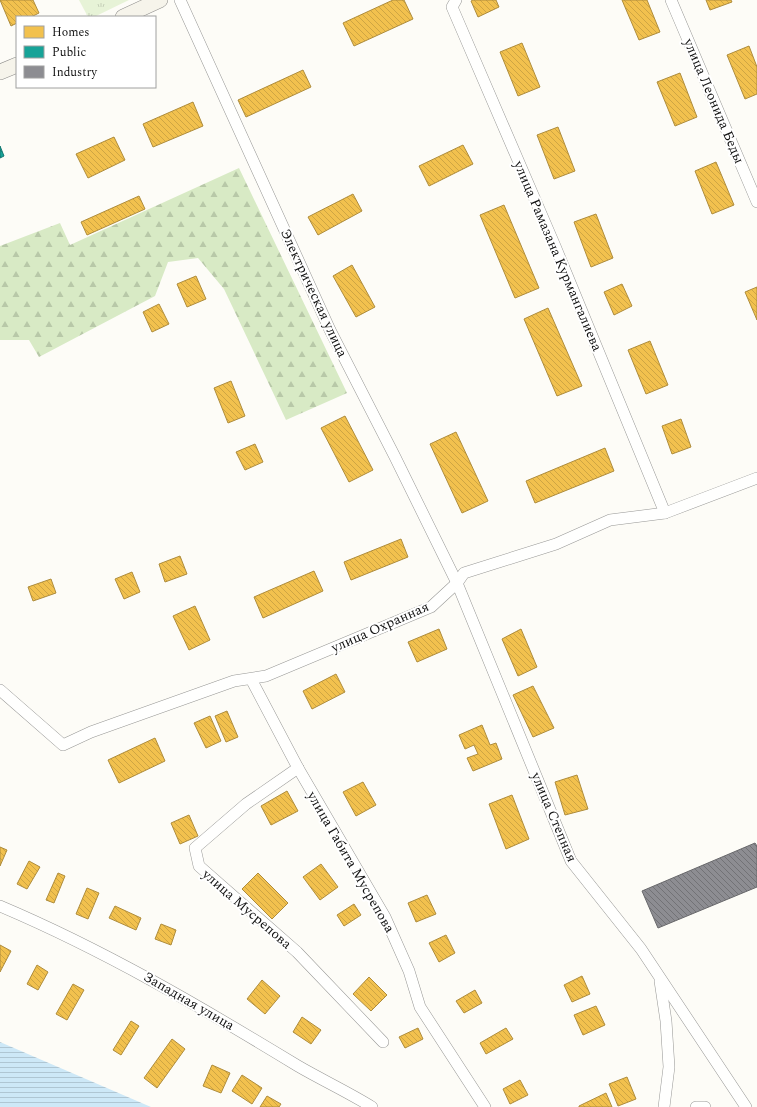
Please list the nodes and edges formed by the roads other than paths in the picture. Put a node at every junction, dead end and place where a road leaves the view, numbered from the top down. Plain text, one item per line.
1 (160, 0) edge
2 (180, 0) edge
3 (456, 0) edge
4 (671, 0) edge
5 (125, 16) edge
6 (16, 65) edge
7 (0, 72) edge
8 (757, 202) edge
9 (757, 478) edge
10 (665, 513) junction
11 (456, 583) junction
12 (251, 679) junction
13 (0, 690) edge
14 (298, 768) junction
15 (0, 906) edge
16 (659, 976) junction
17 (383, 1042) dead end
18 (372, 1107) edge
19 (484, 1107) edge
20 (664, 1107) edge
21 (696, 1107) edge
22 (705, 1107) edge
23 (746, 1107) edge

1 - 5 street
2 - 11 street, Электрическая улица
3 - 10 street, улица Рамазана Курмангалиева
4 - 8 street, улица Леонида Беды
6 - 7 street
9 - 10 street, улица Охранная
10 - 11 street, улица Охранная
11 - 12 street, улица Охранная
11 - 16 street, улица Степная
12 - 13 street, улица Охранная
12 - 14 street, улица Габита Мусрепова
14 - 17 street, улица Мусрепова
14 - 19 street, улица Габита Мусрепова
15 - 18 street, Западная улица
16 - 20 street
16 - 23 street, улица Степная
21 - 22 street

